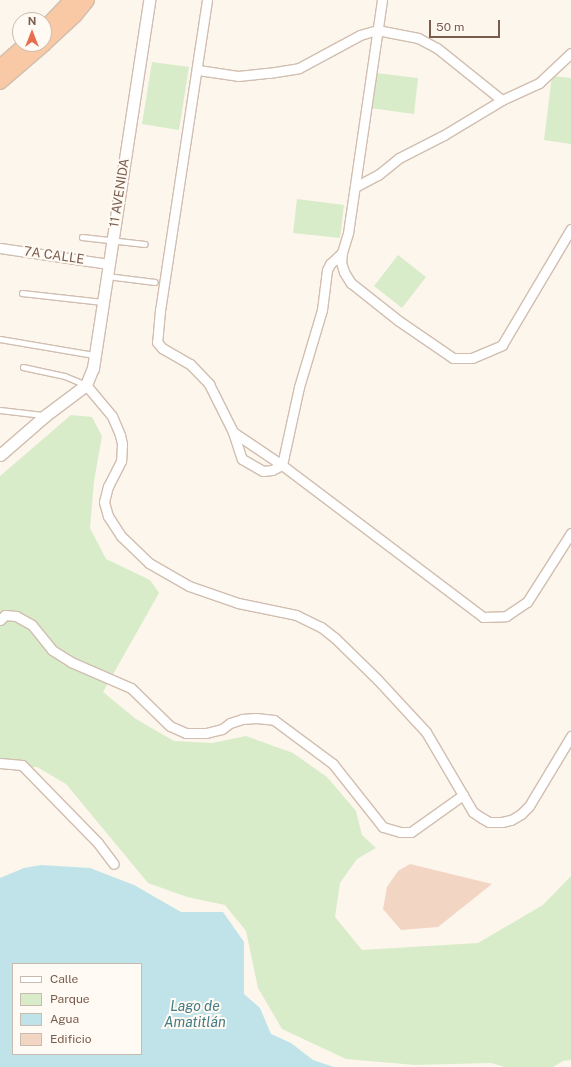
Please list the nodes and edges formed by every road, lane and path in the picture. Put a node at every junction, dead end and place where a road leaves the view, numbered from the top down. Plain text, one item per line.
1 (72, 0) edge
2 (87, 0) edge
3 (148, 0) edge
4 (207, 0) edge
5 (382, 0) edge
6 (52, 20) edge
7 (377, 30) junction
8 (52, 37) edge
9 (17, 52) edge
10 (35, 52) edge
11 (571, 53) edge
12 (0, 67) edge
13 (198, 70) junction
14 (0, 82) edge
15 (502, 100) junction
16 (355, 187) junction
17 (571, 229) edge
18 (82, 237) dead end
19 (112, 240) junction
20 (145, 244) dead end
21 (0, 248) edge
22 (342, 253) junction
23 (109, 264) junction
24 (107, 276) junction
25 (155, 282) dead end
26 (22, 292) dead end
27 (104, 302) junction
28 (0, 340) edge
29 (96, 355) junction
30 (23, 367) dead end
31 (86, 385) junction
32 (0, 410) edge
33 (46, 415) junction
34 (233, 432) junction
35 (0, 455) edge
36 (282, 465) junction
37 (571, 533) edge
38 (0, 620) edge
39 (571, 736) edge
40 (0, 763) edge
41 (464, 795) junction
42 (114, 864) dead end

1 - 6 highway
2 - 8 highway
3 - 19 street, 11 AVENIDA
4 - 13 street
5 - 7 street
7 - 13 street
7 - 15 street
7 - 16 street
9 - 12 highway
10 - 14 highway
11 - 15 street
13 - 34 street
15 - 16 street
16 - 22 street
17 - 22 street
18 - 19 lane
19 - 20 lane
19 - 23 street, 11 AVENIDA
21 - 23 street, 7A CALLE
22 - 36 street
23 - 24 street, 11 AVENIDA
24 - 25 lane
24 - 27 street, 11 AVENIDA
26 - 27 lane
27 - 29 street, 11 AVENIDA
28 - 29 lane
29 - 31 street, 11 AVENIDA
30 - 31 lane
31 - 33 street
31 - 41 street
32 - 33 lane
33 - 35 street
34 - 36 street
34 - 36 street
36 - 37 street
38 - 41 street
39 - 41 street
40 - 42 street

